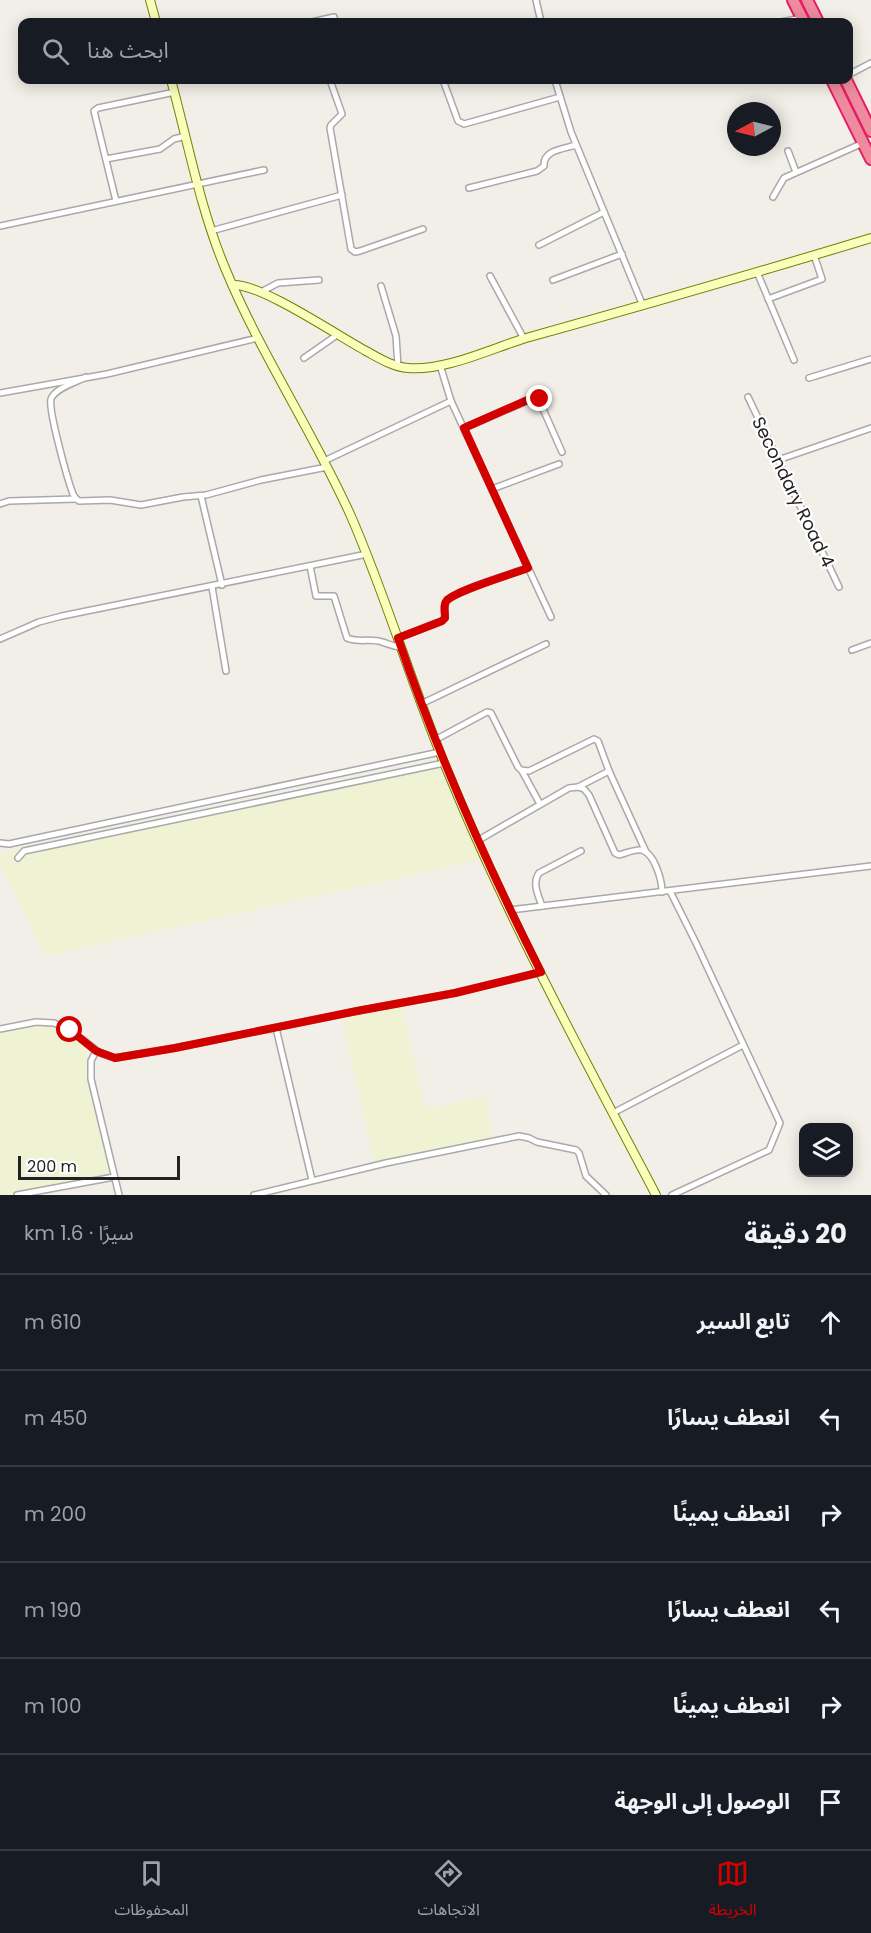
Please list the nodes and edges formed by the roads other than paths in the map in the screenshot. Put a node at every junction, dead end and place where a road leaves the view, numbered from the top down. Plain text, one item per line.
1 (150, 0) edge
2 (536, 0) edge
3 (793, 0) edge
4 (807, 0) edge
5 (334, 16) dead end
6 (155, 18) edge
7 (327, 18) edge
8 (540, 18) edge
9 (802, 18) edge
10 (816, 18) edge
11 (871, 63) edge
12 (853, 73) edge
13 (172, 84) edge
14 (333, 84) edge
15 (444, 84) edge
16 (556, 84) edge
17 (834, 84) edge
18 (848, 84) edge
19 (175, 92) junction
20 (560, 97) junction
21 (868, 118) edge
22 (871, 131) edge
23 (186, 136) junction
24 (863, 143) junction
25 (576, 145) junction
26 (788, 151) dead end
27 (106, 159) junction
28 (871, 159) edge
29 (264, 170) dead end
30 (796, 172) junction
31 (199, 184) junction
32 (470, 188) dead end
33 (342, 195) junction
34 (773, 198) dead end
35 (117, 201) junction
36 (604, 212) junction
37 (0, 226) edge
38 (423, 230) dead end
39 (212, 231) junction
40 (871, 238) edge
41 (539, 245) dead end
42 (622, 254) junction
43 (814, 255) junction
44 (757, 272) junction
45 (490, 276) dead end
46 (319, 280) dead end
47 (553, 280) dead end
48 (233, 285) junction
49 (381, 286) dead end
50 (261, 292) junction
51 (768, 299) junction
52 (643, 306) junction
53 (337, 335) junction
54 (258, 338) junction
55 (524, 339) junction
56 (304, 358) dead end
57 (871, 359) edge
58 (794, 360) dead end
59 (440, 365) junction
60 (398, 367) junction
61 (86, 377) junction
62 (809, 378) dead end
63 (0, 393) edge
64 (748, 397) dead end
65 (451, 401) junction
66 (464, 428) junction
67 (871, 428) edge
68 (562, 452) dead end
69 (778, 460) junction
70 (326, 464) junction
71 (559, 464) dead end
72 (492, 489) junction
73 (201, 496) junction
74 (76, 499) junction
75 (0, 504) edge
76 (367, 554) junction
77 (310, 566) junction
78 (528, 568) junction
79 (222, 585) junction
80 (212, 587) junction
81 (839, 587) dead end
82 (552, 617) dead end
83 (398, 638) junction
84 (0, 639) edge
85 (871, 643) edge
86 (546, 644) dead end
87 (401, 647) junction
88 (852, 650) dead end
89 (226, 671) dead end
90 (421, 704) junction
91 (435, 740) junction
92 (440, 752) junction
93 (444, 763) junction
94 (521, 770) junction
95 (609, 771) junction
96 (578, 787) junction
97 (540, 804) junction
98 (477, 841) junction
99 (0, 843) edge
100 (582, 851) dead end
101 (646, 852) junction
102 (18, 858) dead end
103 (871, 866) edge
104 (670, 891) junction
105 (662, 892) junction
106 (542, 906) junction
107 (510, 910) junction
108 (541, 972) junction
109 (276, 1028) junction
110 (0, 1029) edge
111 (743, 1045) junction
112 (96, 1051) junction
113 (613, 1113) junction
114 (114, 1176) junction
115 (312, 1180) junction
116 (16, 1195) edge
117 (119, 1195) edge
118 (254, 1195) edge
119 (606, 1195) edge
120 (656, 1195) edge
121 (672, 1195) edge

1 - 6 street
2 - 8 street
3 - 9 highway
4 - 10 highway
5 - 7 street
11 - 12 street
13 - 19 street
14 - 33 street
15 - 20 street
16 - 20 street
17 - 24 highway
18 - 21 highway
19 - 23 street
19 - 27 street
20 - 25 street
21 - 22 highway
23 - 27 street
23 - 31 street
24 - 28 highway
24 - 30 street
25 - 32 street
25 - 36 street
26 - 30 street
27 - 35 street
29 - 31 street
30 - 34 street
31 - 35 street
31 - 39 street
33 - 38 street
33 - 39 street
35 - 37 street
36 - 41 street
36 - 42 street
39 - 48 street
40 - 43 street
42 - 47 street
42 - 52 street
43 - 44 street
43 - 51 street
44 - 51 street
44 - 52 street
45 - 55 street
46 - 50 street
48 - 50 street
48 - 54 street
49 - 60 street
50 - 53 street
51 - 58 street
52 - 55 street
53 - 56 street
53 - 60 street
54 - 61 street
54 - 70 street
55 - 59 street
57 - 62 street
59 - 60 street
59 - 65 street
61 - 63 street
61 - 74 street
64 - 69 street, Secondary Road 4
65 - 66 street
65 - 70 street
66 - 68 street
66 - 72 street
67 - 69 street
69 - 81 street, Secondary Road 4
70 - 73 street
70 - 76 street
71 - 72 street
72 - 78 street
73 - 74 street
73 - 79 street
74 - 75 street
76 - 77 street
76 - 83 street
77 - 79 street
77 - 87 street
78 - 82 street
78 - 83 street
79 - 80 street
80 - 84 street
80 - 89 street
83 - 87 street
85 - 88 street
86 - 90 street
87 - 90 street
90 - 91 street
91 - 92 street
91 - 94 street
92 - 93 street
92 - 99 street
93 - 98 street
93 - 102 street
94 - 95 street
94 - 97 street
95 - 96 street
95 - 101 street
96 - 97 street
96 - 101 street
97 - 98 street
98 - 107 street
100 - 106 street
101 - 105 street
103 - 104 street
104 - 105 street
104 - 111 street
105 - 106 street
106 - 107 street
107 - 108 street
108 - 109 street
108 - 113 street
109 - 112 street
109 - 115 street
110 - 112 street
111 - 113 street
111 - 121 street
112 - 114 street
113 - 120 street
114 - 116 street
114 - 117 street
115 - 118 street
115 - 119 street

